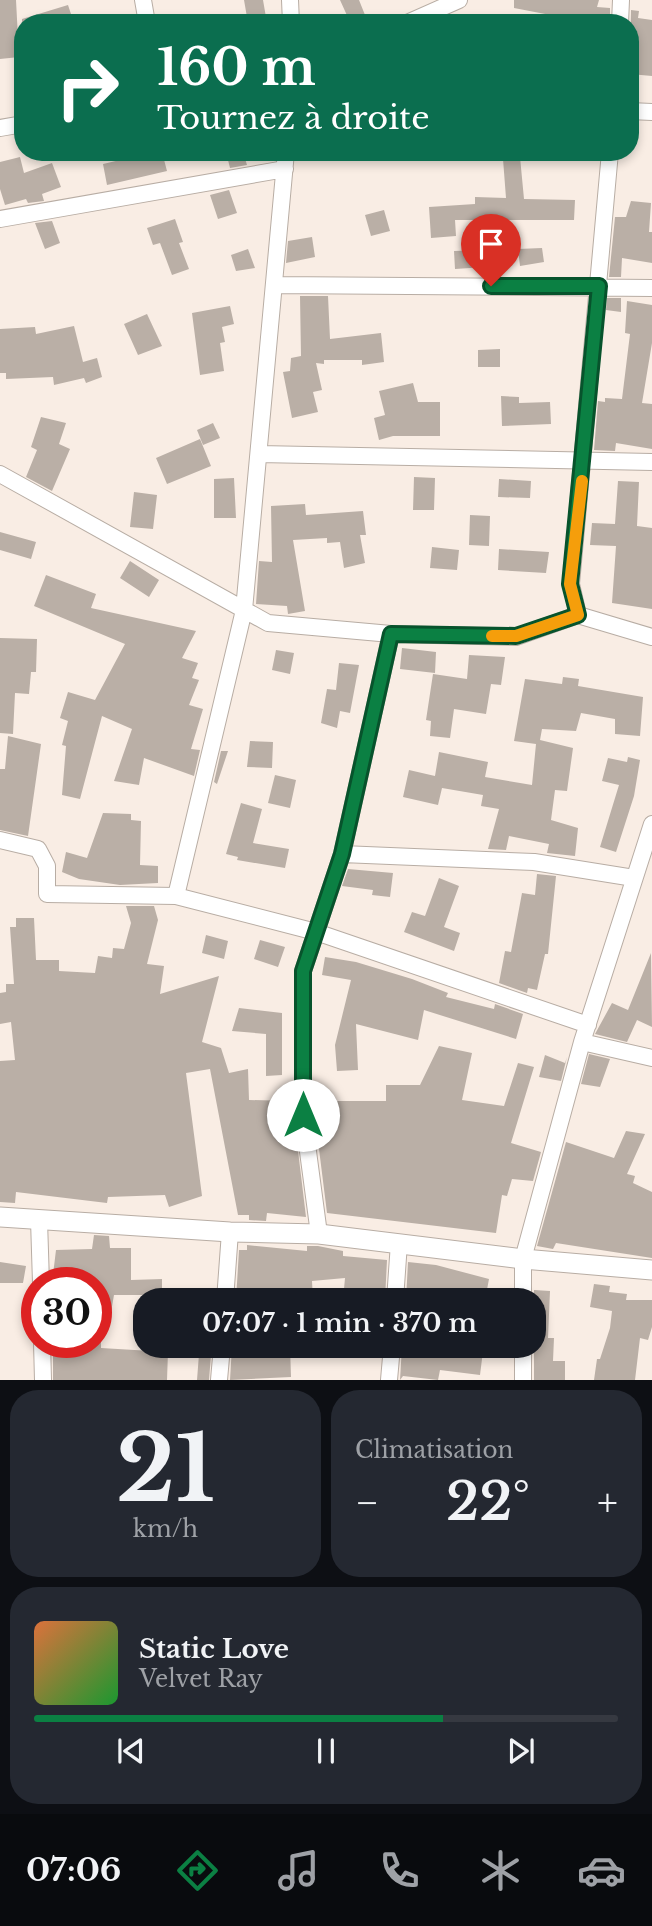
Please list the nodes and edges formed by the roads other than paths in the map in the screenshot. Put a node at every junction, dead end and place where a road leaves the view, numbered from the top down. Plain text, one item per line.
1 (459, 0) edge
2 (427, 14) edge
3 (285, 161) edge
4 (609, 161) edge
5 (285, 169) junction
6 (0, 219) edge
7 (274, 285) junction
8 (599, 286) junction
9 (652, 288) edge
10 (259, 454) junction
11 (584, 459) junction
12 (652, 462) edge
13 (0, 474) edge
14 (244, 610) junction
15 (578, 615) junction
16 (391, 634) junction
17 (652, 637) edge
18 (652, 824) edge
19 (0, 840) edge
20 (342, 854) junction
21 (634, 878) junction
22 (176, 896) junction
23 (316, 932) junction
24 (587, 1025) junction
25 (582, 1042) junction
26 (652, 1058) edge
27 (0, 1217) edge
28 (39, 1220) junction
29 (230, 1233) junction
30 (320, 1234) junction
31 (399, 1243) junction
32 (523, 1259) junction
33 (40, 1267) edge
34 (652, 1269) edge
35 (226, 1288) edge
36 (396, 1288) edge
37 (523, 1288) edge
38 (43, 1358) edge
39 (221, 1358) edge
40 (391, 1358) edge
41 (523, 1358) edge
42 (43, 1380) edge
43 (219, 1380) edge
44 (389, 1380) edge
45 (523, 1380) edge

1 - 2 street
3 - 5 street
4 - 8 street
5 - 6 street
5 - 7 street
7 - 8 street
7 - 10 street
8 - 9 street
8 - 11 street
10 - 11 street
10 - 14 street
11 - 12 street
11 - 15 street
13 - 14 street
14 - 16 street
14 - 22 street
15 - 16 street
15 - 17 street
16 - 20 street
18 - 21 street
19 - 22 street
20 - 21 street
20 - 23 street
21 - 24 street
22 - 23 street
23 - 24 street
23 - 30 street
24 - 25 street
25 - 26 street
25 - 32 street
27 - 28 street
28 - 29 street
28 - 33 street
29 - 30 street
29 - 35 street
30 - 31 street
31 - 32 street
31 - 36 street
32 - 34 street
32 - 37 street
38 - 42 street
39 - 43 street
40 - 44 street
41 - 45 street

